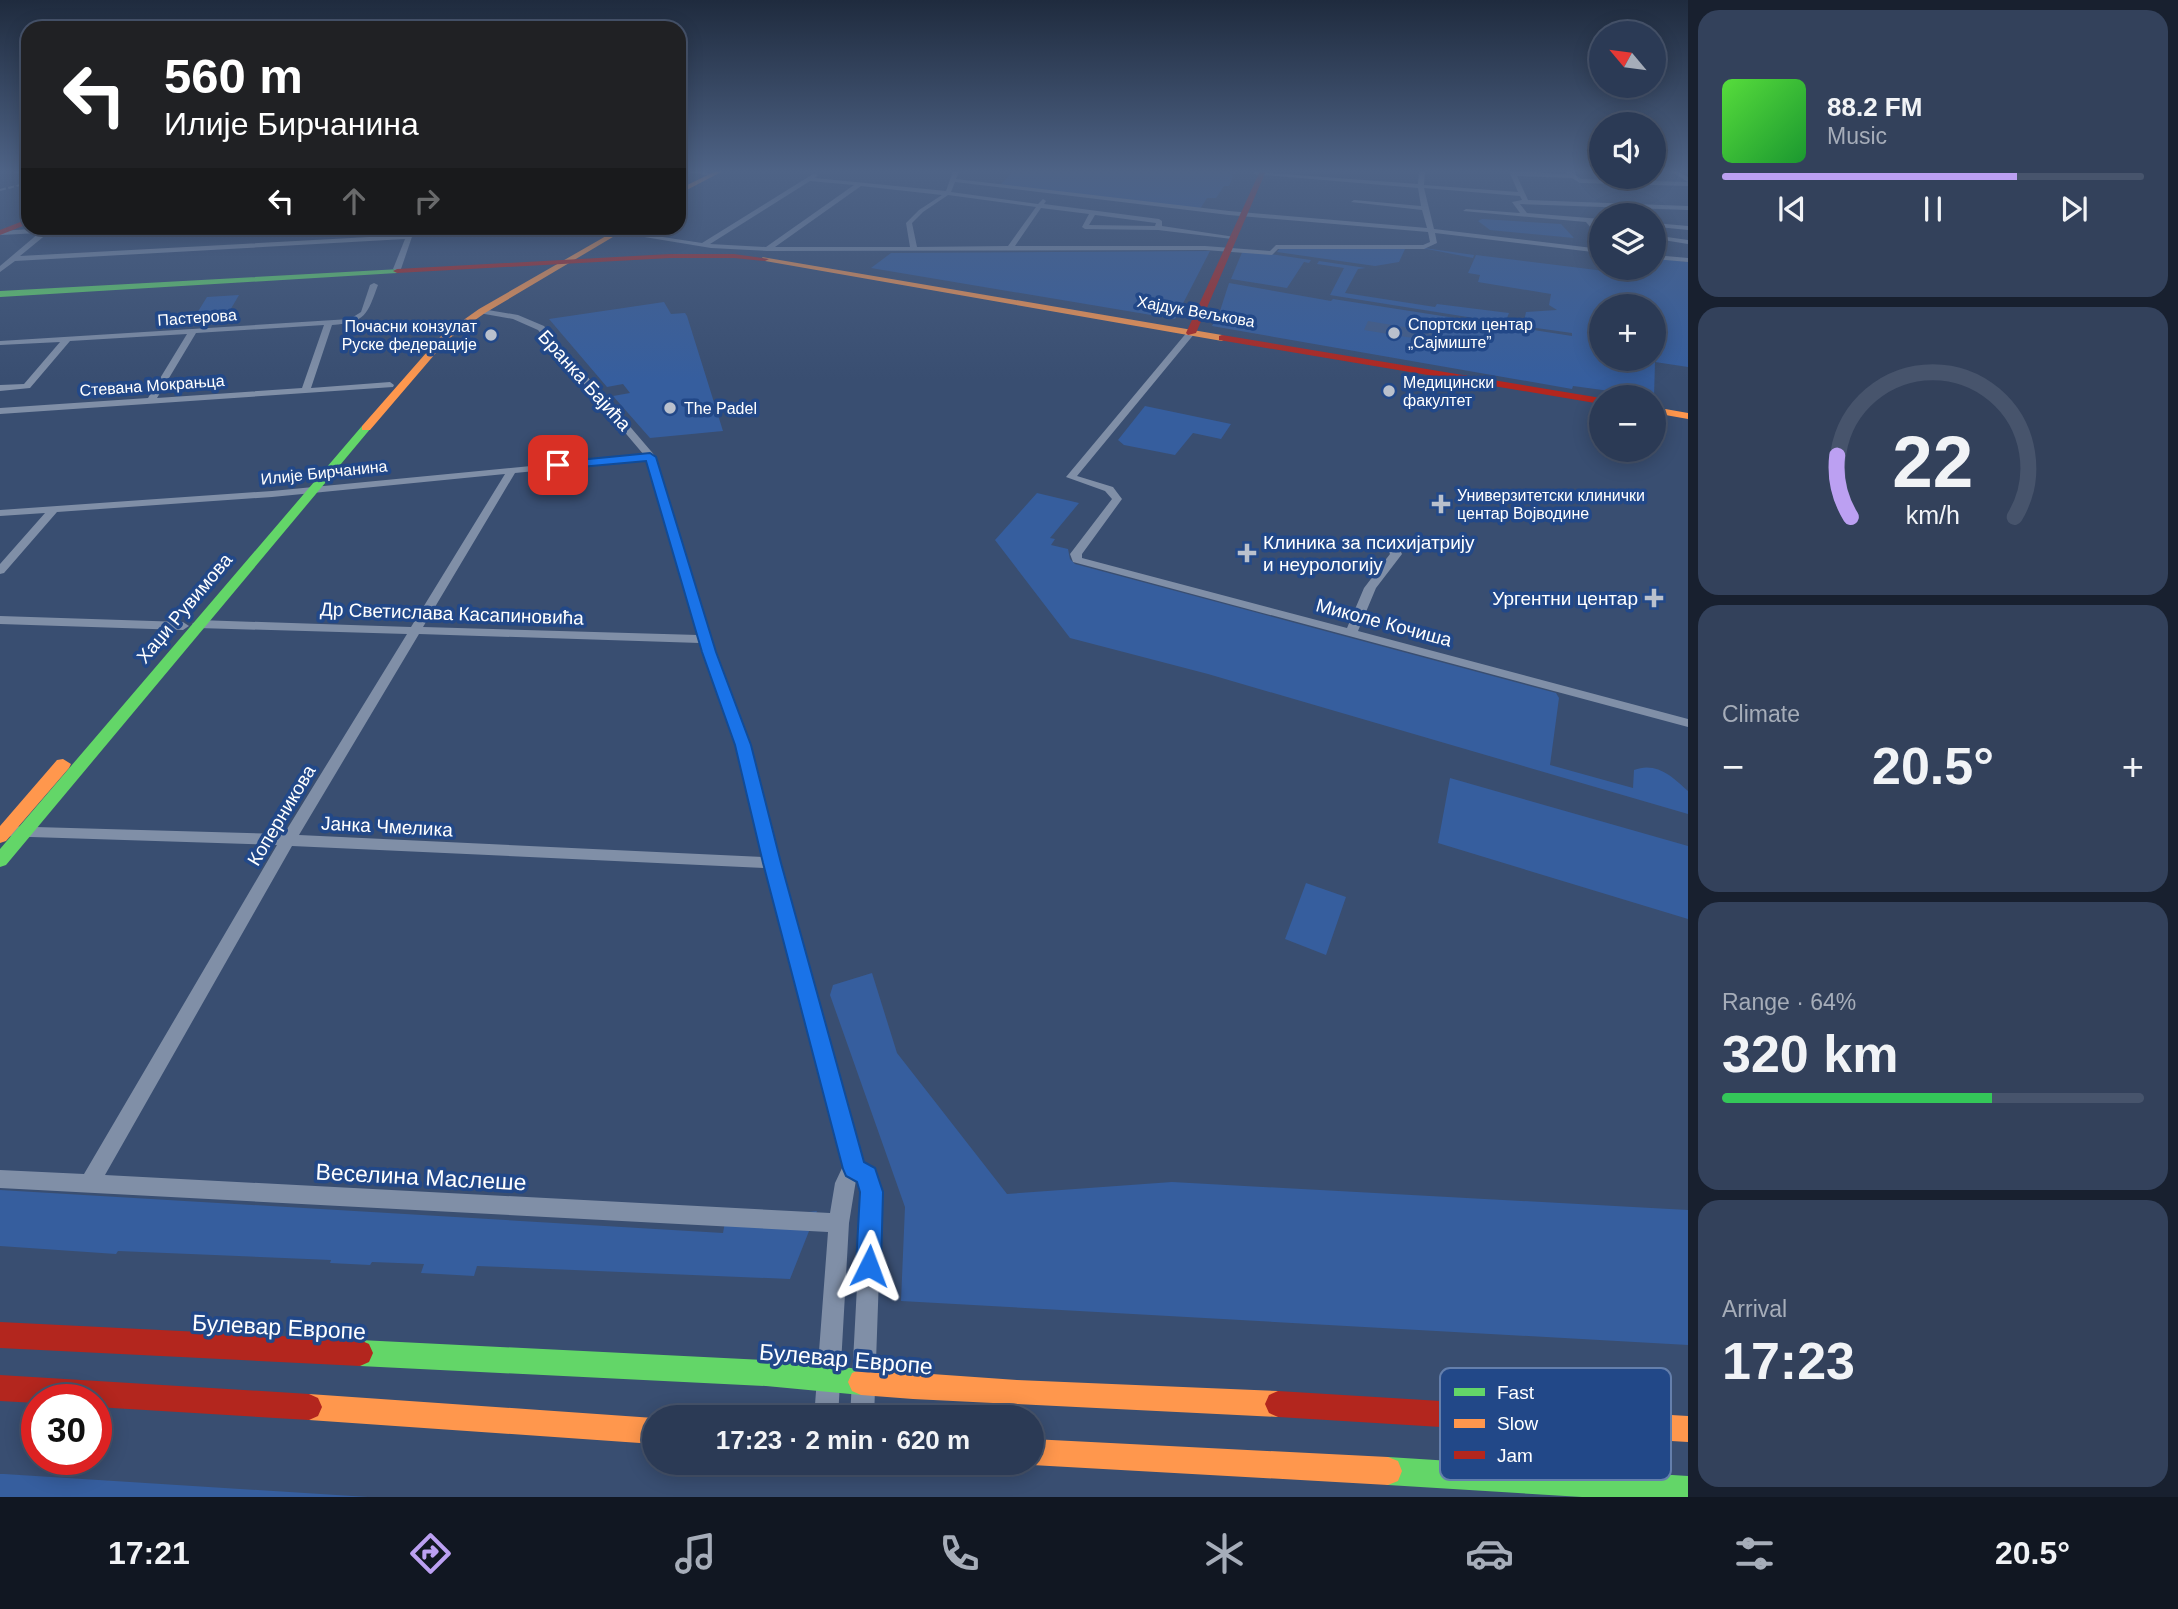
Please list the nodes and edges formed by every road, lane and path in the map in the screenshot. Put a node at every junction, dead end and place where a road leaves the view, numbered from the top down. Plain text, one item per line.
1 (34, 241) edge
2 (339, 241) edge
3 (407, 241) edge
4 (596, 241) edge
5 (600, 241) edge
6 (680, 241) edge
7 (710, 241) edge
8 (779, 241) edge
9 (912, 241) edge
10 (1015, 241) edge
11 (1091, 241) edge
12 (1230, 241) edge
13 (1255, 241) edge
14 (1434, 241) edge
15 (1515, 241) edge
16 (595, 245) junction
17 (703, 245) junction
18 (1010, 248) junction
19 (767, 249) junction
20 (914, 249) junction
21 (1589, 250) edge
22 (670, 256) junction
23 (627, 257) junction
24 (1666, 258) edge
25 (13, 259) junction
26 (1688, 260) edge
27 (560, 262) junction
28 (505, 267) junction
29 (397, 269) junction
30 (0, 270) edge
31 (524, 279) junction
32 (374, 285) dead end
33 (0, 293) edge
34 (482, 311) junction
35 (329, 323) junction
36 (1192, 330) junction
37 (193, 331) junction
38 (67, 339) junction
39 (0, 343) edge
40 (396, 384) junction
41 (0, 388) edge
42 (305, 391) junction
43 (1589, 399) edge
44 (151, 401) junction
45 (0, 411) edge
46 (1666, 412) edge
47 (1688, 416) edge
48 (650, 457) junction
49 (513, 469) junction
50 (305, 490) junction
51 (54, 509) junction
52 (0, 513) edge
53 (1391, 543) dead end
54 (1076, 554) joint
55 (0, 571) edge
56 (0, 620) edge
57 (191, 625) junction
58 (413, 631) junction
59 (1351, 634) junction
60 (705, 639) junction
61 (1688, 723) edge
62 (24, 832) junction
63 (1, 833) edge
64 (288, 840) junction
65 (0, 861) edge
66 (772, 863) junction
67 (854, 1169) junction
68 (0, 1179) edge
69 (89, 1184) junction
70 (839, 1223) junction
71 (0, 1335) edge
72 (828, 1379) junction
73 (863, 1382) junction
74 (0, 1388) edge
75 (827, 1405) edge
76 (862, 1405) edge
77 (1440, 1414) edge
78 (642, 1430) edge
79 (1044, 1452) edge
80 (1440, 1474) edge
81 (1528, 1480) edge
82 (1688, 1490) edge

1 - 25 street
2 - 25 street
3 - 29 street
4 - 27 street
5 - 16 street
6 - 17 street
7 - 17 street
8 - 19 street
9 - 20 street
10 - 18 street
11 - 18 street
12 - 36 street
13 - 14 street
15 - 21 street
16 - 23 street
16 - 27 street
17 - 19 street
18 - 20 street
19 - 20 street
22 - 23 street, Хајдук Вељкова
22 - 27 street, Хајдук Вељкова
22 - 36 street, Хајдук Вељкова
23 - 27 street, Хајдук Вељкова
24 - 26 street
25 - 30 street
27 - 28 street
27 - 29 street
27 - 31 street
27 - 34 street
28 - 31 street
28 - 33 street
29 - 33 street
31 - 40 street
32 - 35 street, Пастерова
34 - 40 street
34 - 48 street, Бранка Бајића
35 - 37 street, Пастерова
35 - 42 street
36 - 43 street, Хајдук Вељкова
36 - 54 street, Хајдук Вељкова
37 - 38 street, Пастерова
37 - 44 street
38 - 39 street, Пастерова
38 - 41 street
40 - 42 street, Стевана Мокрањца
40 - 50 street, Хаџи Рувимова
42 - 44 street, Стевана Мокрањца
44 - 45 street, Стевана Мокрањца
46 - 47 street
48 - 49 street, Илије Бирчанина
48 - 60 street, Бранка Бајића
49 - 50 street, Илије Бирчанина
49 - 58 street, Коперникова
50 - 51 street, Илије Бирчанина
50 - 57 street, Хаџи Рувимова
51 - 52 street, Илије Бирчанина
51 - 55 street
53 - 59 street
54 - 59 street, Миколе Кочиша
56 - 57 street, Др Светислава Касапиновића
57 - 58 street, Др Светислава Касапиновића
57 - 62 street, Хаџи Рувимова
57 - 63 street, Хаџи Рувимова
58 - 60 street, Др Светислава Касапиновића
58 - 64 street, Коперникова
59 - 61 street, Миколе Кочиша
60 - 66 street, Бранка Бајића
62 - 63 street, Јанка Чмелика
62 - 64 street, Јанка Чмелика
62 - 65 street, Хаџи Рувимова
64 - 66 street, Јанка Чмелика
64 - 69 street, Коперникова
66 - 67 street, Бранка Бајића
67 - 70 street
67 - 73 street, Бранка Бајића
68 - 69 street, Веселина Маслеше
69 - 70 street, Веселина Маслеше
70 - 72 street
71 - 72 street, Булевар Европе
72 - 73 street, Булевар Европе
72 - 75 street
73 - 76 street, Бранка Бајића
73 - 77 street, Булевар Европе
74 - 78 street
79 - 80 street
81 - 82 street

